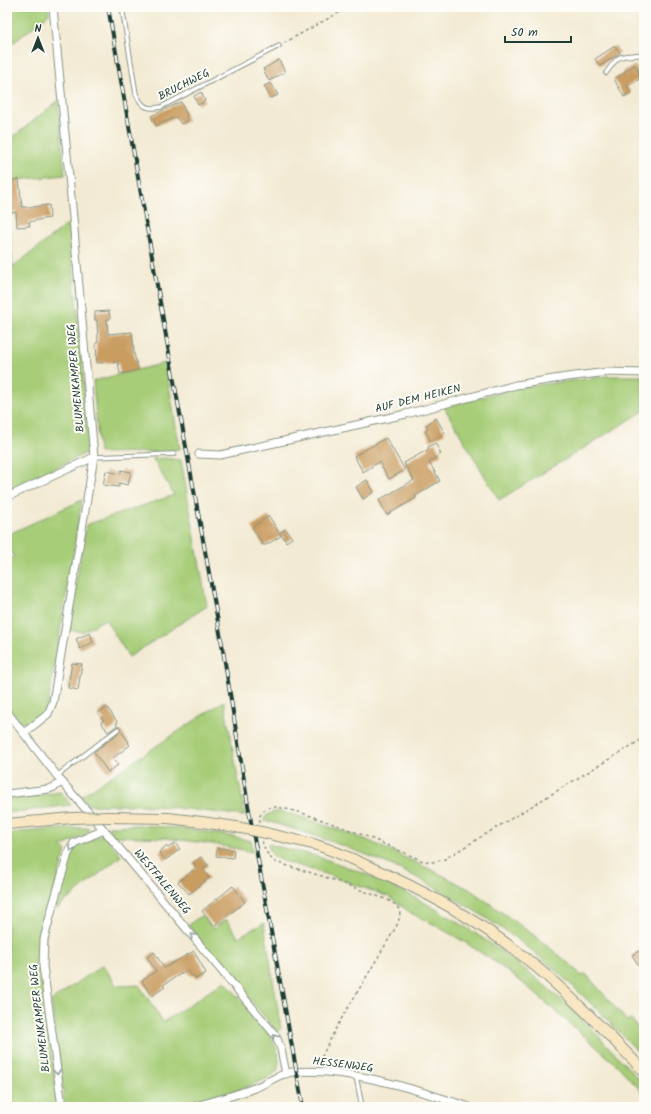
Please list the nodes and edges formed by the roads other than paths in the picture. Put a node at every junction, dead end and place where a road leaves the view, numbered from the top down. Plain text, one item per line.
1 (53, 7) edge
2 (122, 7) edge
3 (279, 46) road end
4 (644, 54) edge
5 (606, 73) dead end
6 (644, 373) edge
7 (174, 454) dead end
8 (199, 454) dead end
9 (94, 457) junction
10 (7, 497) edge
11 (7, 712) edge
12 (118, 729) dead end
13 (24, 733) junction
14 (59, 779) junction
15 (7, 794) edge
16 (7, 824) edge
17 (104, 830) junction
18 (644, 1071) edge
19 (286, 1074) junction
20 (356, 1076) junction
21 (62, 1107) edge
22 (192, 1107) edge
23 (362, 1107) edge
24 (469, 1107) edge

1 - 9 street, BLUMENKAMPER WEG
2 - 3 lane, BRUCHWEG
4 - 5 lane
6 - 8 street, AUF DEM HEIKEN
7 - 9 lane
9 - 10 street
9 - 13 street, BLUMENKAMPER WEG
11 - 13 street, WESTFALENWEG
12 - 14 lane
13 - 14 street, WESTFALENWEG
14 - 15 street
14 - 17 street, WESTFALENWEG
16 - 18 main road, bridge
19 -> 17 street, WESTFALENWEG
17 -> 21 street, BLUMENKAMPER WEG
19 - 20 street, HESSENWEG
19 - 22 street, HESSENWEG
20 - 23 lane
20 - 24 street, HESSENWEG

